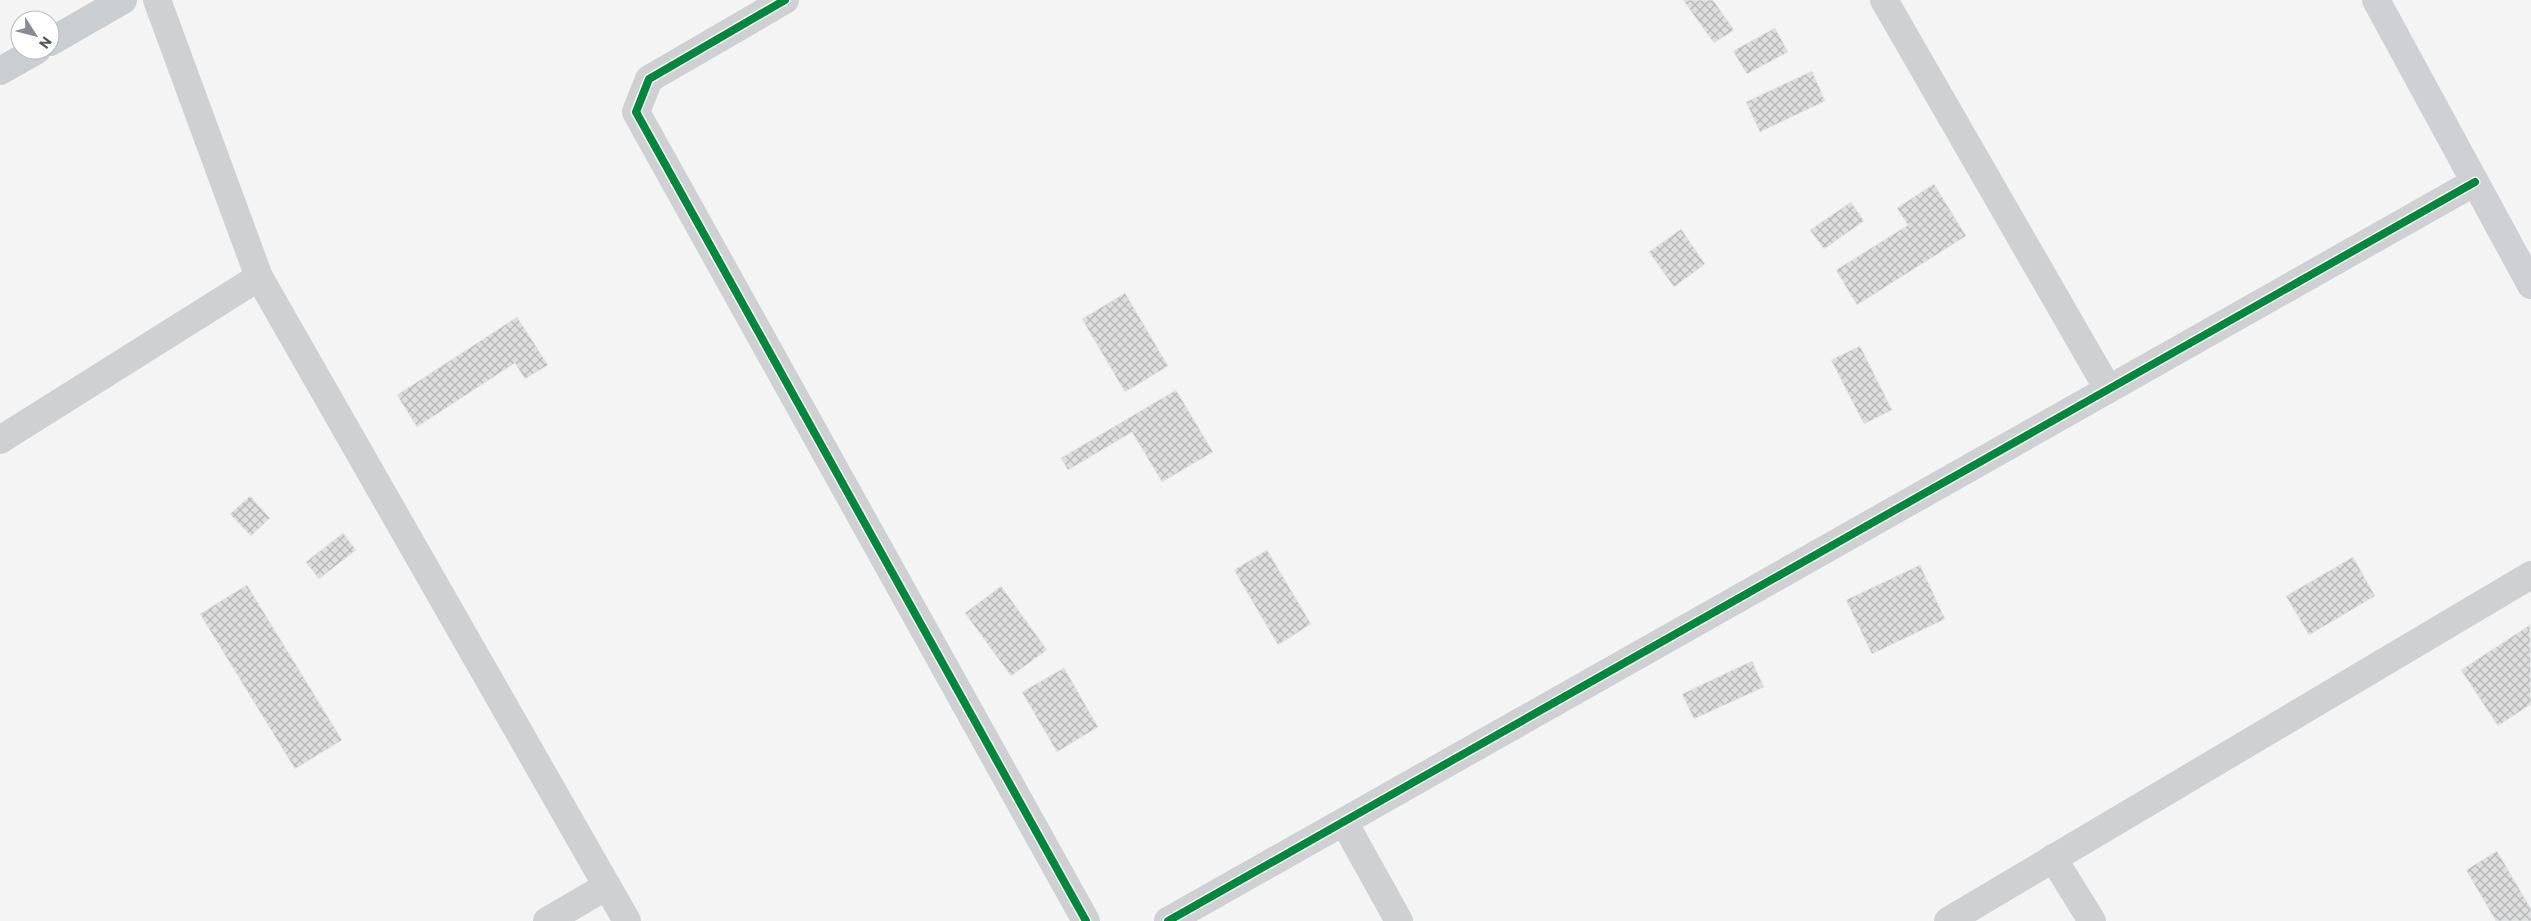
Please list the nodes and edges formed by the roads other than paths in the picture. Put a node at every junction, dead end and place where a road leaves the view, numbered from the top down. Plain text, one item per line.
1 (123, 0) edge
2 (156, 0) edge
3 (785, 0) edge
4 (1884, 0) edge
5 (2376, 0) edge
6 (60, 36) edge
7 (19, 60) edge
8 (0, 71) edge
9 (2475, 182) junction
10 (259, 276) junction
11 (2531, 286) edge
12 (2108, 390) junction
13 (0, 440) edge
14 (2531, 575) edge
15 (1344, 822) junction
16 (2054, 858) junction
17 (608, 886) junction
18 (547, 921) edge
19 (627, 921) edge
20 (1086, 921) edge
21 (1168, 921) edge
22 (1399, 921) edge
23 (1948, 921) edge
24 (2092, 921) edge

1 - 6 main road
2 - 10 street
3 - 20 street
4 - 12 street
5 - 9 street
7 - 8 main road
9 - 11 street
9 - 12 street
10 - 13 street
10 - 17 street
12 - 15 street
14 - 16 street
15 - 21 street
15 - 22 street
16 - 23 street
16 - 24 street
17 - 18 street
17 - 19 street

